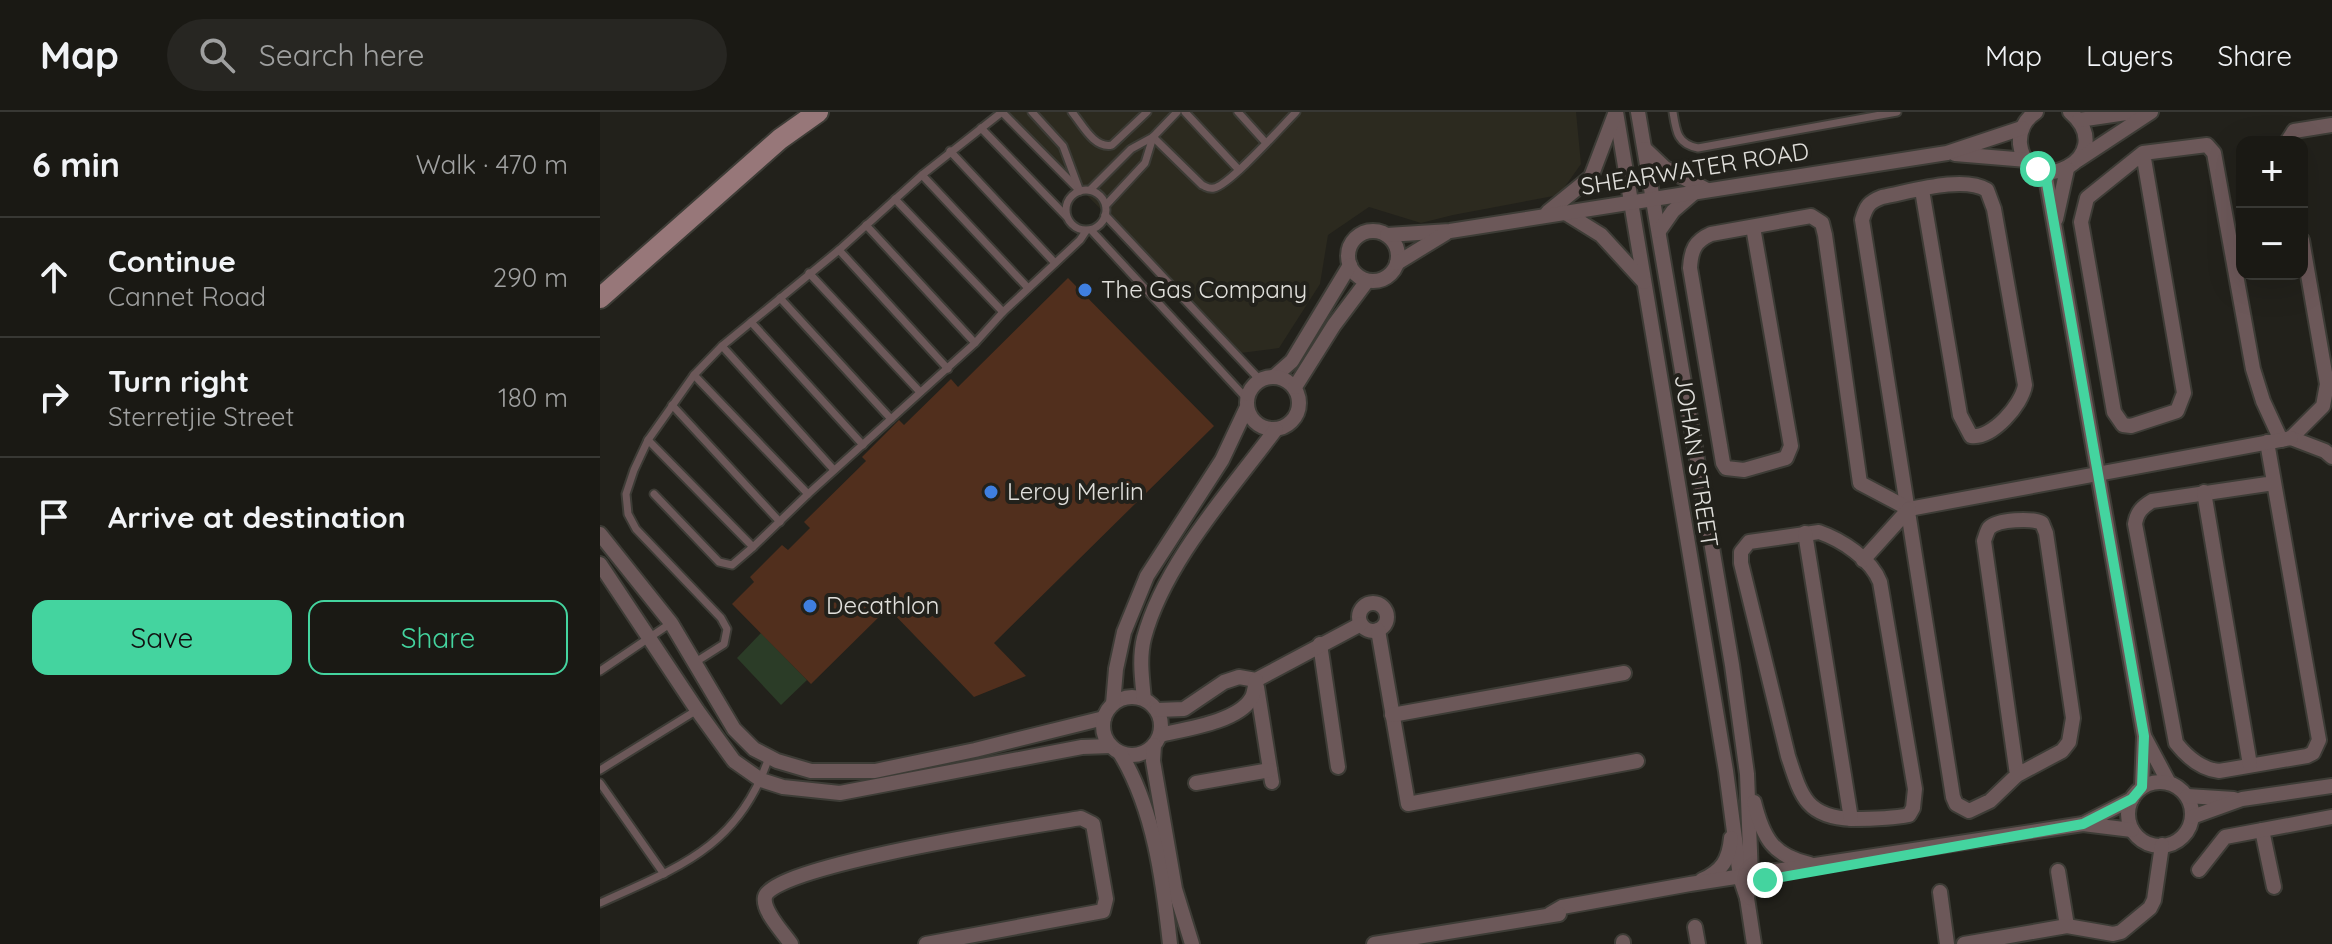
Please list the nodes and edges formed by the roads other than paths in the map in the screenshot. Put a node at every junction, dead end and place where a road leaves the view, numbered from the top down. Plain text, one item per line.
1 (818, 112) edge
2 (1002, 112) edge
3 (1032, 112) edge
4 (1072, 112) edge
5 (1147, 112) edge
6 (1177, 112) edge
7 (1185, 112) edge
8 (1238, 112) edge
9 (1616, 112) edge
10 (1638, 112) edge
11 (1673, 112) edge
12 (1897, 112) edge
13 (2133, 112) edge
14 (2151, 112) edge
15 (1292, 113) edge
16 (2073, 114) edge
17 (2030, 117) edge
18 (2332, 125) edge
19 (981, 128) junction
20 (2291, 136) edge
21 (1153, 137) junction
22 (1266, 143) junction
23 (1644, 149) junction
24 (950, 151) junction
25 (1947, 153) junction
26 (2143, 153) junction
27 (2027, 160) junction
28 (2072, 165) junction
29 (1239, 170) junction
30 (2045, 172) junction
31 (922, 175) junction
32 (1090, 190) junction
33 (1922, 190) junction
34 (1080, 191) junction
35 (1702, 191) junction
36 (1653, 198) junction
37 (895, 199) junction
38 (1631, 202) junction
39 (1106, 205) junction
40 (1564, 212) junction
41 (1105, 215) junction
42 (1545, 215) junction
43 (1066, 216) junction
44 (866, 225) junction
45 (1753, 227) junction
46 (2055, 227) junction
47 (1088, 230) junction
48 (1450, 231) junction
49 (1659, 231) junction
50 (1387, 235) junction
51 (839, 250) junction
52 (1055, 263) junction
53 (1397, 263) junction
54 (1350, 265) junction
55 (809, 273) junction
56 (2308, 275) edge
57 (1367, 281) junction
58 (1644, 282) junction
59 (1028, 288) junction
60 (600, 298) edge
61 (780, 298) junction
62 (1003, 312) junction
63 (751, 322) junction
64 (975, 343) junction
65 (722, 346) junction
66 (948, 369) junction
67 (694, 375) junction
68 (1267, 378) junction
69 (1295, 387) junction
70 (920, 392) junction
71 (1247, 403) junction
72 (672, 405) junction
73 (891, 419) junction
74 (1276, 429) junction
75 (648, 440) junction
76 (2279, 440) junction
77 (863, 445) junction
78 (2332, 457) edge
79 (834, 470) junction
80 (2097, 475) junction
81 (2274, 483) junction
82 (2204, 492) junction
83 (654, 494) dead end
84 (808, 494) junction
85 (1909, 509) junction
86 (780, 522) junction
87 (1805, 533) junction
88 (600, 534) edge
89 (753, 547) junction
90 (1863, 560) junction
91 (600, 564) edge
92 (671, 623) junction
93 (1361, 624) junction
94 (1378, 630) junction
95 (648, 638) junction
96 (1320, 644) junction
97 (694, 663) junction
98 (600, 671) edge
99 (1624, 673) dead end
100 (1256, 680) junction
101 (1144, 699) junction
102 (1113, 704) junction
103 (697, 710) junction
104 (1157, 710) junction
105 (1392, 715) junction
106 (1104, 718) junction
107 (2144, 736) junction
108 (1157, 740) junction
109 (1115, 750) junction
110 (769, 757) junction
111 (1637, 761) dead end
112 (2250, 765) junction
113 (1338, 767) dead end
114 (600, 770) edge
115 (1747, 774) junction
116 (2017, 775) junction
117 (761, 780) junction
118 (600, 783) edge
119 (1196, 783) dead end
120 (2169, 783) junction
121 (2332, 786) edge
122 (2142, 787) junction
123 (2187, 796) junction
124 (2132, 799) junction
125 (2242, 799) junction
126 (1733, 817) junction
127 (2192, 817) junction
128 (2332, 817) edge
129 (1851, 819) junction
130 (2083, 824) junction
131 (2262, 830) junction
132 (2135, 834) junction
133 (2162, 845) junction
134 (1945, 847) junction
135 (1819, 866) junction
136 (2199, 870) dead end
137 (2058, 871) dead end
138 (664, 874) junction
139 (2156, 878) junction
140 (1746, 880) junction
141 (1690, 884) junction
142 (2274, 887) dead end
143 (1940, 892) dead end
144 (600, 903) edge
145 (1550, 914) junction
146 (2067, 926) junction
147 (1695, 927) dead end
148 (2042, 937) edge
149 (791, 944) edge
150 (926, 944) edge
151 (1170, 944) edge
152 (1182, 944) edge
153 (1191, 944) edge
154 (1374, 944) edge
155 (1698, 944) edge
156 (1754, 944) edge
157 (1947, 944) edge
158 (1964, 944) edge

1 - 60 main road
2 - 19 lane
2 - 34 lane
3 - 34 lane
4 - 5 lane
6 - 21 lane
7 - 29 lane
8 - 22 lane
9 - 38 street, JOHAN STREET
9 - 42 street
10 - 23 street, JOHAN STREET
11 - 12 lane
13 - 16 street
14 - 28 street
15 - 22 lane
16 - 28 street
17 - 25 street, SHEARWATER ROAD
17 - 27 street
18 - 20 street
19 - 24 lane
19 - 43 lane
21 - 29 lane
21 - 32 lane
21 - 39 lane
22 - 29 lane
23 - 35 street
23 - 36 street, JOHAN STREET
24 - 31 lane
24 - 52 lane
25 - 27 street, SHEARWATER ROAD
25 - 35 street, SHEARWATER ROAD
26 - 26 street
26 - 76 street
27 - 30 street
28 - 30 street
28 - 46 street
30 - 46 street
31 - 37 lane
31 - 59 lane
32 - 34 lane
32 - 39 lane
33 - 33 street
33 - 85 street
34 - 43 lane
35 - 36 street, SHEARWATER ROAD
35 - 49 street
36 - 38 street, SHEARWATER ROAD
36 - 49 street, JOHAN STREET
37 - 44 lane
37 - 62 lane
38 - 40 street, SHEARWATER ROAD
38 - 58 street, JOHAN STREET
39 - 41 lane
40 - 42 street, SHEARWATER ROAD
40 - 58 street
41 - 47 lane
41 - 68 lane
42 - 48 street, SHEARWATER ROAD
43 - 47 lane
44 - 51 lane
44 - 64 lane
45 - 45 street
45 - 85 street
46 - 80 street
47 - 52 lane
47 - 71 lane
48 - 50 street, SHEARWATER ROAD
48 - 53 street, SHEARWATER ROAD
49 - 115 street, JOHAN STREET
50 - 53 street
50 - 54 street
51 - 55 lane
51 - 66 lane
52 - 59 lane
53 - 57 street
54 - 57 street
54 - 68 street
55 - 61 lane
55 - 70 lane
56 - 76 street
57 - 69 street
58 - 126 street, JOHAN STREET
59 - 62 lane
61 - 63 lane
61 - 73 lane
62 - 64 lane
63 - 65 lane
63 - 77 lane
64 - 66 lane
65 - 67 lane
65 - 79 lane
66 - 70 lane
67 - 72 lane
67 - 84 lane
68 - 69 street
68 - 71 street
69 - 74 street
70 - 73 lane
71 - 74 street
71 - 102 street
72 - 75 lane
72 - 86 lane
73 - 77 lane
74 - 101 street
75 - 89 lane
75 - 97 lane
76 - 78 street
76 - 80 street
76 - 81 street
77 - 79 lane
79 - 84 lane
80 - 85 street
80 - 107 street
81 - 82 street
81 - 112 street
82 - 112 street
82 - 112 street
83 - 89 lane
84 - 86 lane
85 - 90 street
85 - 116 street
86 - 89 lane
87 - 90 street
87 - 129 street
87 - 129 street
88 - 92 street
90 - 129 street
91 - 95 street
92 - 95 lane
92 - 97 street
93 - 94 street
93 - 94 street
93 - 96 street
94 - 105 street
95 - 98 lane
95 - 103 street
96 - 100 street
96 - 113 street
97 - 110 street
99 - 105 street
100 - 104 street
100 - 108 street
100 - 119 street
101 - 102 street
101 - 104 street
102 - 106 street
103 - 114 lane
103 - 117 street
104 - 108 street
105 - 111 street
106 - 109 street
106 - 110 street
107 - 120 street
107 - 122 street
108 - 109 street
108 - 153 street
109 - 117 street
109 - 151 street
110 - 117 lane
115 - 135 street, JOHAN STREET
115 - 140 street, JOHAN STREET
116 - 116 street
117 - 138 lane
118 - 138 lane
120 - 122 street
120 - 123 street
121 - 125 street
122 - 124 street
123 - 125 street
123 - 127 street
124 - 130 street
124 - 132 street
125 - 127 street
126 - 140 street, JOHAN STREET
126 - 141 street, JOHAN STREET
127 - 133 street
128 - 131 street
130 - 132 street
130 - 134 street
131 - 136 street
131 - 142 street
132 - 133 street
132 - 139 street
133 - 139 street
134 - 135 street
134 - 140 street
135 - 140 street
137 - 146 street
138 - 144 lane
139 - 146 street
140 - 141 street
140 - 145 street
140 - 156 street
141 - 145 street
143 - 157 street
145 - 154 street
146 - 148 street
147 - 155 street
148 - 158 street
149 - 150 street
152 - 153 street

